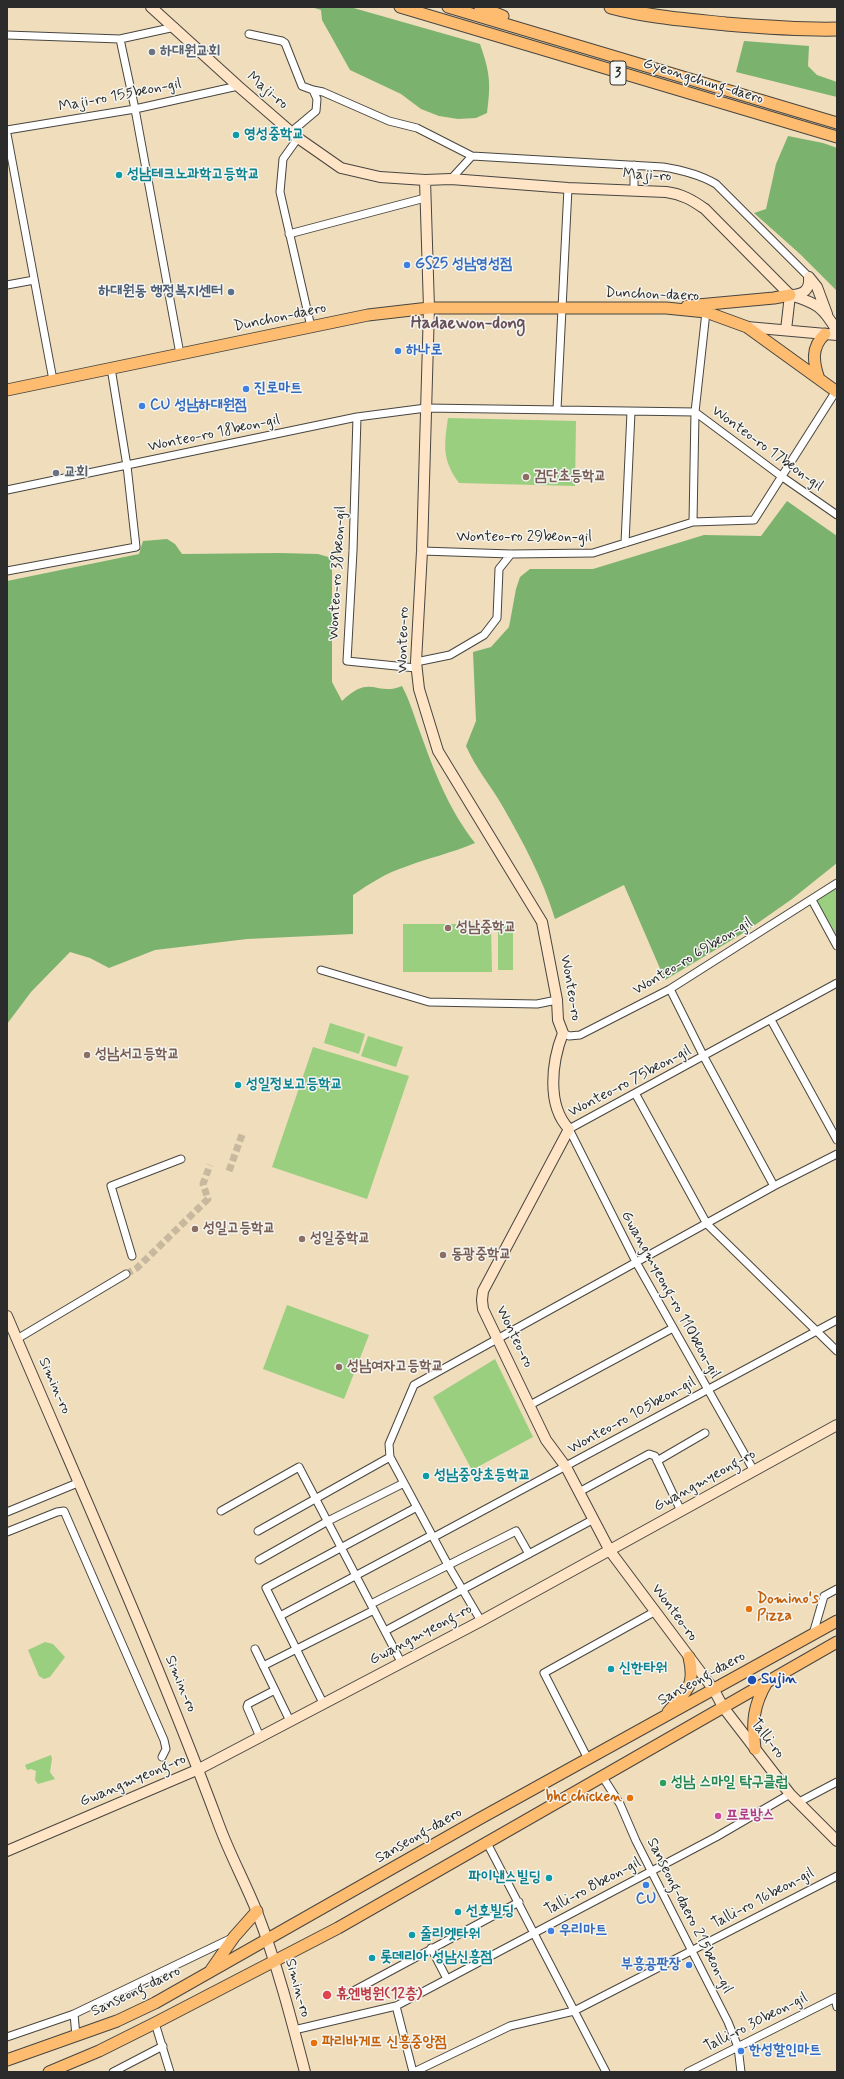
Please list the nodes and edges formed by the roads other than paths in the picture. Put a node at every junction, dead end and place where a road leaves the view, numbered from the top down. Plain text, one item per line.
1 (151, 7) edge
2 (400, 7) edge
3 (448, 7) edge
4 (480, 7) edge
5 (611, 7) edge
6 (175, 27) junction
7 (837, 29) edge
8 (529, 31) junction
9 (249, 34) dead end
10 (7, 35) edge
11 (120, 39) junction
12 (238, 86) junction
13 (312, 90) junction
14 (720, 103) junction
15 (135, 108) junction
16 (837, 123) edge
17 (7, 130) edge
18 (7, 134) edge
19 (295, 135) junction
20 (837, 137) edge
21 (837, 144) edge
22 (472, 156) junction
23 (634, 165) junction
24 (451, 179) junction
25 (425, 180) junction
26 (568, 188) junction
27 (634, 190) junction
28 (425, 198) junction
29 (289, 234) junction
30 (809, 277) junction
31 (34, 280) junction
32 (7, 285) edge
33 (790, 295) junction
34 (429, 308) junction
35 (563, 308) junction
36 (666, 308) junction
37 (706, 312) junction
38 (827, 314) junction
39 (311, 327) junction
40 (747, 327) junction
41 (786, 330) junction
42 (837, 331) edge
43 (825, 334) junction
44 (837, 335) edge
45 (180, 354) junction
46 (111, 368) junction
47 (819, 379) junction
48 (54, 380) junction
49 (7, 390) edge
50 (836, 391) edge
51 (426, 408) junction
52 (557, 409) junction
53 (631, 412) junction
54 (695, 412) junction
55 (357, 416) junction
56 (127, 466) junction
57 (781, 476) junction
58 (7, 490) edge
59 (837, 515) edge
60 (693, 522) junction
61 (625, 543) junction
62 (422, 551) junction
63 (511, 554) junction
64 (7, 570) edge
65 (416, 665) junction
66 (837, 883) edge
67 (812, 900) junction
68 (837, 946) edge
69 (322, 970) dead end
70 (837, 983) edge
71 (670, 989) junction
72 (557, 1000) junction
73 (771, 1020) junction
74 (563, 1033) junction
75 (704, 1057) junction
76 (635, 1092) junction
77 (569, 1129) junction
78 (837, 1140) edge
79 (837, 1154) edge
80 (181, 1159) dead end
81 (774, 1186) junction
82 (707, 1224) junction
83 (132, 1256) dead end
84 (636, 1262) junction
85 (126, 1274) tunnel mouth
86 (7, 1316) edge
87 (837, 1320) edge
88 (673, 1328) junction
89 (816, 1332) junction
90 (17, 1339) junction
91 (498, 1339) junction
92 (837, 1352) edge
93 (707, 1389) junction
94 (530, 1405) junction
95 (837, 1425) edge
96 (705, 1433) dead end
97 (390, 1457) junction
98 (658, 1461) junction
99 (566, 1467) junction
100 (754, 1470) junction
101 (80, 1482) junction
102 (404, 1483) junction
103 (579, 1492) junction
104 (316, 1497) junction
105 (417, 1507) junction
106 (221, 1511) dead end
107 (681, 1511) junction
108 (7, 1512) edge
109 (594, 1519) junction
110 (328, 1521) junction
111 (258, 1531) dead end
112 (7, 1532) edge
113 (433, 1536) junction
114 (341, 1547) junction
115 (610, 1551) junction
116 (529, 1554) junction
117 (259, 1560) dead end
118 (448, 1565) junction
119 (356, 1576) junction
120 (837, 1589) edge
121 (462, 1590) junction
122 (372, 1607) junction
123 (654, 1612) junction
124 (280, 1616) junction
125 (481, 1621) junction
126 (837, 1621) edge
127 (385, 1631) junction
128 (813, 1634) junction
129 (837, 1642) edge
130 (255, 1650) dead end
131 (297, 1650) junction
132 (689, 1657) junction
133 (401, 1662) junction
134 (263, 1666) junction
135 (767, 1682) junction
136 (275, 1690) junction
137 (714, 1690) junction
138 (323, 1703) junction
139 (723, 1707) junction
140 (662, 1718) junction
141 (290, 1721) junction
142 (260, 1737) junction
143 (755, 1750) junction
144 (162, 1757) dead end
145 (588, 1759) junction
146 (199, 1770) junction
147 (602, 1776) junction
148 (837, 1782) edge
149 (790, 1794) junction
150 (799, 1802) junction
151 (486, 1841) junction
152 (837, 1842) edge
153 (7, 1850) edge
154 (651, 1871) junction
155 (837, 1876) edge
156 (519, 1902) junction
157 (256, 1911) junction
158 (534, 1932) junction
159 (234, 1937) junction
160 (267, 1940) junction
161 (431, 1948) junction
162 (692, 1951) junction
163 (275, 1962) junction
164 (209, 1973) junction
165 (447, 1978) junction
166 (344, 1996) dead end
167 (836, 1997) edge
168 (396, 2006) junction
169 (837, 2007) edge
170 (574, 2011) junction
171 (74, 2014) junction
172 (156, 2023) junction
173 (294, 2030) junction
174 (76, 2036) junction
175 (7, 2037) edge
176 (162, 2046) junction
177 (738, 2047) junction
178 (7, 2060) edge
179 (49, 2072) edge
180 (114, 2072) edge
181 (170, 2072) edge
182 (305, 2072) edge
183 (414, 2072) edge
184 (606, 2072) edge
185 (688, 2072) edge
186 (741, 2072) edge

1 - 6 main road, Maji-ro
2 - 14 main road, Gyeongchung-daero / 3
3 - 8 main road, Gyeongchung-daero / 3
4 - 8 main road
5 - 7 highway
6 - 11 street
6 - 12 main road, Maji-ro
8 - 16 main road, Gyeongchung-daero / 3
9 - 13 street
10 - 11 street
11 - 15 street
12 - 15 street, Maji-ro 155beon-gil
12 - 19 main road, Maji-ro
13 - 19 street
13 - 22 street
14 - 20 main road, Gyeongchung-daero / 3
14 - 21 main road
15 - 17 street, Maji-ro 155beon-gil
15 - 45 street
18 - 31 street
19 - 25 main road, Maji-ro
19 - 29 street
22 - 23 street
22 - 24 street
23 - 27 street
23 - 30 street
24 - 25 main road, Maji-ro
24 - 26 main road, Maji-ro
25 - 28 main road
26 - 27 main road, Maji-ro
26 - 35 street
27 - 33 main road, Maji-ro
28 - 29 street
28 - 34 main road
29 - 39 street
30 - 33 main road
30 - 38 main road
31 - 32 street
31 - 48 street
33 - 36 main road
33 - 38 main road
33 - 41 main road
34 - 35 main road, Dunchon-daero
34 - 39 main road, Dunchon-daero
34 - 51 main road, Wonteo-ro
35 - 36 main road, Dunchon-daero
35 - 52 street
36 - 37 main road, Dunchon-daero
37 - 40 main road, Dunchon-daero
37 - 54 street
38 - 42 main road
39 - 45 main road, Dunchon-daero
40 - 41 main road
40 - 47 main road, Dunchon-daero
41 - 43 main road
43 - 44 main road
43 - 47 main road
45 - 46 main road, Dunchon-daero
46 - 48 main road, Dunchon-daero
46 - 56 street
47 - 50 main road, Dunchon-daero
48 - 49 main road, Dunchon-daero
50 - 57 street
51 - 52 street, Wonteo-ro 17beon-gil
51 - 55 street, Wonteo-ro 18beon-gil
51 - 62 main road, Wonteo-ro
52 - 53 street, Wonteo-ro 17beon-gil
53 - 54 street, Wonteo-ro 17beon-gil
53 - 61 street
54 - 57 street, Wonteo-ro 17beon-gil
54 - 60 street
55 - 56 street, Wonteo-ro 18beon-gil
55 - 65 street, Wonteo-ro 38beon-gil
56 - 58 street, Wonteo-ro 18beon-gil
56 - 64 street
57 - 59 street, Wonteo-ro 17beon-gil
57 - 60 street, Wonteo-ro 29beon-gil
60 - 61 street, Wonteo-ro 29beon-gil
61 - 63 street, Wonteo-ro 29beon-gil
62 - 63 street, Wonteo-ro 29beon-gil
62 - 65 main road, Wonteo-ro
63 - 65 street
65 - 72 main road, Wonteo-ro
66 - 67 street, Wonteo-ro 69beon-gil
67 - 68 street
67 - 71 street, Wonteo-ro 69beon-gil
69 - 72 street
70 - 73 street, Wonteo-ro 75beon-gil
71 - 74 street, Wonteo-ro 69beon-gil
71 - 75 street, Wonteo-ro 75beon-gil
72 - 74 main road, Wonteo-ro
73 - 75 street, Wonteo-ro 75beon-gil
73 - 78 street
74 - 77 main road, Wonteo-ro
75 - 76 street, Wonteo-ro 75beon-gil
75 - 81 street, Wonteo-ro 75beon-gil
76 - 77 street, Wonteo-ro 75beon-gil
76 - 82 street
77 - 84 street, Gwangmyeong-ro 110beon-gil
77 - 91 main road, Wonteo-ro
79 - 81 street
80 - 83 street
81 - 82 street
82 - 84 street
82 - 89 street
84 - 88 street, Gwangmyeong-ro 110beon-gil
84 - 91 street
85 - 90 street
86 - 90 main road, Simin-ro
87 - 89 street, Wonteo-ro 105beon-gil
88 - 93 street, Gwangmyeong-ro 110beon-gil
88 - 94 street
89 - 92 street
89 - 93 street, Wonteo-ro 105beon-gil
90 - 101 main road, Simin-ro
91 - 94 main road, Wonteo-ro
91 - 97 street
93 - 99 street, Wonteo-ro 105beon-gil
93 - 100 street, Gwangmyeong-ro 110beon-gil
94 - 99 main road, Wonteo-ro
95 - 100 main road, Gwangmyeong-ro
96 - 98 street
97 - 102 street
97 - 104 street
98 - 103 street
98 - 107 street
99 - 103 main road, Wonteo-ro
99 - 113 street, Wonteo-ro 105beon-gil
100 - 107 main road, Gwangmyeong-ro
101 - 108 street
101 - 146 main road, Simin-ro
102 - 105 street
102 - 110 street
103 - 109 main road, Wonteo-ro
104 - 106 street
104 - 110 street
104 - 111 street
105 - 113 street
105 - 114 street
107 - 115 main road, Gwangmyeong-ro
109 - 115 main road, Wonteo-ro
109 - 116 street
110 - 114 street
110 - 117 street
112 - 144 street
113 - 118 street
113 - 119 street, Wonteo-ro 105beon-gil
114 - 119 street
114 - 124 street
115 - 123 main road, Wonteo-ro
115 - 125 main road, Gwangmyeong-ro
116 - 118 street
116 - 121 street
118 - 121 street
118 - 122 street
119 - 122 street
119 - 124 street, Wonteo-ro 105beon-gil
120 - 128 street
121 - 125 street
121 - 127 street
122 - 127 street
122 - 131 street
123 - 132 main road, Wonteo-ro
123 - 145 street
124 - 131 street
125 - 133 main road, Gwangmyeong-ro
126 - 128 main road, Sanseong-daero
127 - 133 street
128 - 137 main road, Sanseong-daero
129 - 135 main road
130 - 134 street
131 - 134 street
131 - 138 street
132 - 137 main road, Wonteo-ro
132 - 140 main road
133 - 138 main road, Gwangmyeong-ro
134 - 136 street
135 - 139 main road
135 - 143 main road
136 - 141 street
136 - 142 street
137 - 139 main road, Wonteo-ro
137 - 140 main road, Sanseong-daero
138 - 141 main road, Gwangmyeong-ro
139 - 143 main road, Talli-ro
139 - 147 main road
140 - 145 main road, Sanseong-daero
141 - 142 main road, Gwangmyeong-ro
142 - 146 main road, Gwangmyeong-ro
143 - 149 main road, Talli-ro
145 - 160 main road, Sanseong-daero
146 - 153 main road, Gwangmyeong-ro
146 - 157 main road, Simin-ro
147 - 151 main road
147 - 154 street, Sanseong-daero 215beon-gil
148 - 150 street
149 - 150 main road, Talli-ro
149 - 154 street, Talli-ro 8beon-gil
150 - 152 main road, Talli-ro
151 - 156 street
151 - 163 main road
154 - 158 street, Talli-ro 8beon-gil
154 - 162 street, Sanseong-daero 215beon-gil
155 - 162 street, Talli-ro 16beon-gil
156 - 158 street
156 - 161 street
157 - 159 main road
157 - 160 main road, Simin-ro
158 - 165 street, Talli-ro 8beon-gil
158 - 170 street
159 - 164 main road
159 - 171 street, Sanseong-daero
160 - 163 main road, Simin-ro
160 - 164 main road, Sanseong-daero
161 - 165 street
161 - 166 street
162 - 170 street, Talli-ro 16beon-gil
162 - 177 street, Sanseong-daero 215beon-gil
163 - 172 main road
163 - 173 main road, Simin-ro
164 - 174 main road, Sanseong-daero
165 - 168 street, Talli-ro 8beon-gil
167 - 169 street, Talli-ro 30beon-gil
167 - 177 street, Talli-ro 30beon-gil
168 - 173 street, Talli-ro 8beon-gil
168 - 183 street
170 - 183 street, Talli-ro 16beon-gil
170 - 184 street
171 - 174 street
171 - 175 street, Sanseong-daero
172 - 176 street
172 - 179 main road
173 - 182 main road, Simin-ro
174 - 178 main road, Sanseong-daero
176 - 180 street
176 - 181 street
177 - 185 street, Talli-ro 30beon-gil
177 - 186 street, Sanseong-daero 215beon-gil

